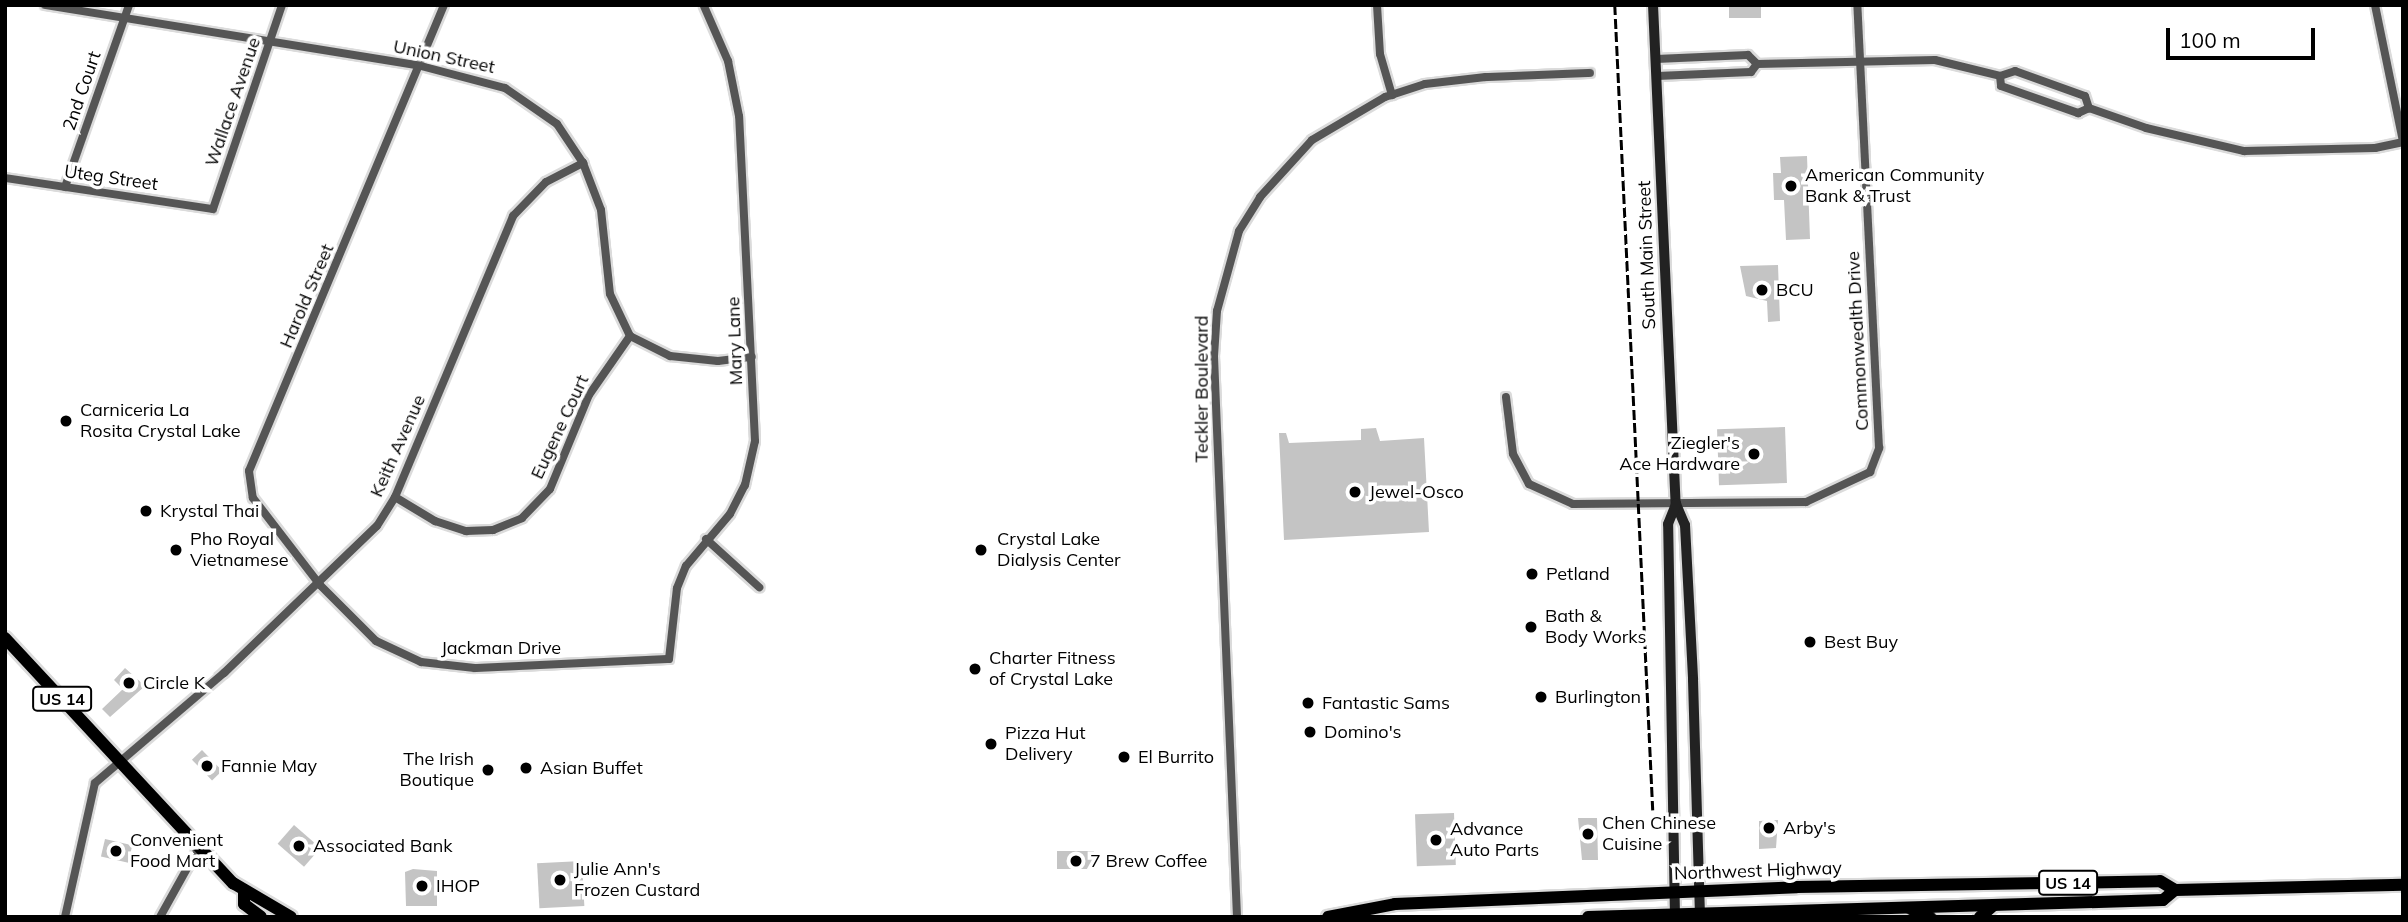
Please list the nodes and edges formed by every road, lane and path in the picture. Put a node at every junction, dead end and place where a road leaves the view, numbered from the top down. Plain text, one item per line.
1 (45, 5) edge
2 (129, 5) edge
3 (282, 5) edge
4 (444, 5) edge
5 (1377, 5) edge
6 (1653, 5) edge
7 (1857, 5) edge
8 (2375, 5) edge
9 (703, 6) edge
10 (124, 20) junction
11 (269, 43) junction
12 (1860, 58) junction
13 (1656, 59) junction
14 (1757, 64) junction
15 (421, 66) junction
16 (1590, 73) dead end
17 (1657, 76) junction
18 (2000, 76) junction
19 (1392, 95) junction
20 (2089, 108) junction
21 (2403, 142) edge
22 (583, 163) junction
23 (5, 178) edge
24 (65, 187) junction
25 (213, 209) joint
26 (630, 336) junction
27 (751, 357) junction
28 (1506, 397) dead end
29 (395, 497) junction
30 (1676, 504) junction
31 (706, 539) junction
32 (320, 585) junction
33 (759, 587) dead end
34 (5, 638) edge
35 (669, 659) joint
36 (120, 760) junction
37 (199, 846) junction
38 (2403, 885) edge
39 (1700, 890) junction
40 (2175, 890) junction
41 (1675, 891) junction
42 (244, 892) junction
43 (1994, 905) junction
44 (1900, 906) junction
45 (1700, 915) edge
46 (1344, 916) edge
47 (1675, 916) edge
48 (65, 917) edge
49 (160, 917) edge
50 (261, 917) edge
51 (291, 917) edge
52 (1237, 917) edge
53 (1328, 917) edge
54 (1588, 917) edge
55 (1930, 917) edge
56 (1980, 917) edge

1 - 10 street, Union Street
2 - 10 street, 2nd Court
3 - 11 street, Wallace Avenue
4 - 15 street, Harold Street
5 - 19 street
6 - 13 street, South Main Street
7 - 12 street, Commonwealth Drive
8 - 21 street
9 - 27 street, Mary Lane
10 - 11 street, Union Street
10 - 24 street, 2nd Court
11 - 15 street, Union Street
11 - 25 street, Wallace Avenue
12 - 14 street
12 - 18 street
12 - 30 street, Commonwealth Drive
13 - 14 street
13 - 17 street, South Main Street
14 - 17 street
15 - 22 street, Union Street
15 - 32 street, Harold Street
16 - 19 street, Teckler Boulevard
17 - 30 street, South Main Street
18 - 20 street
18 - 20 street
19 - 52 street, Teckler Boulevard
20 - 21 street
22 - 26 street, Union Street
22 - 29 street, Keith Avenue
23 - 24 street, Uteg Street
24 - 25 street, Uteg Street
26 - 27 street
26 - 29 street, Eugene Court
27 - 31 street, Mary Lane
28 - 30 street, Commonwealth Drive
29 - 32 street, Keith Avenue
30 - 39 street, South Main Street
30 - 41 street, South Main Street
31 - 33 street
31 - 35 street, Mary Lane
32 - 35 street, Jackman Drive
32 - 36 street, Keith Avenue
34 - 36 main road, US 14
36 - 37 main road, US 14
36 - 48 street, Keith Avenue
37 - 42 main road, US 14
37 - 49 street
38 - 40 main road, Northwest Highway / US 14
39 - 40 main road, Northwest Highway / US 14
39 - 41 main road, Northwest Highway / US 14
39 - 45 street, South Main Street
40 - 43 main road, Northwest Highway / US 14
41 - 46 main road, Northwest Highway / US 14
41 - 47 street, South Main Street
42 - 50 main road, US 14
42 - 51 main road, US 14
43 - 44 main road, Northwest Highway / US 14
43 - 56 main road
44 - 45 main road, Northwest Highway / US 14
44 - 55 main road
45 - 47 main road, Northwest Highway / US 14
46 - 53 main road, Northwest Highway / US 14
47 - 54 main road, Northwest Highway / US 14

